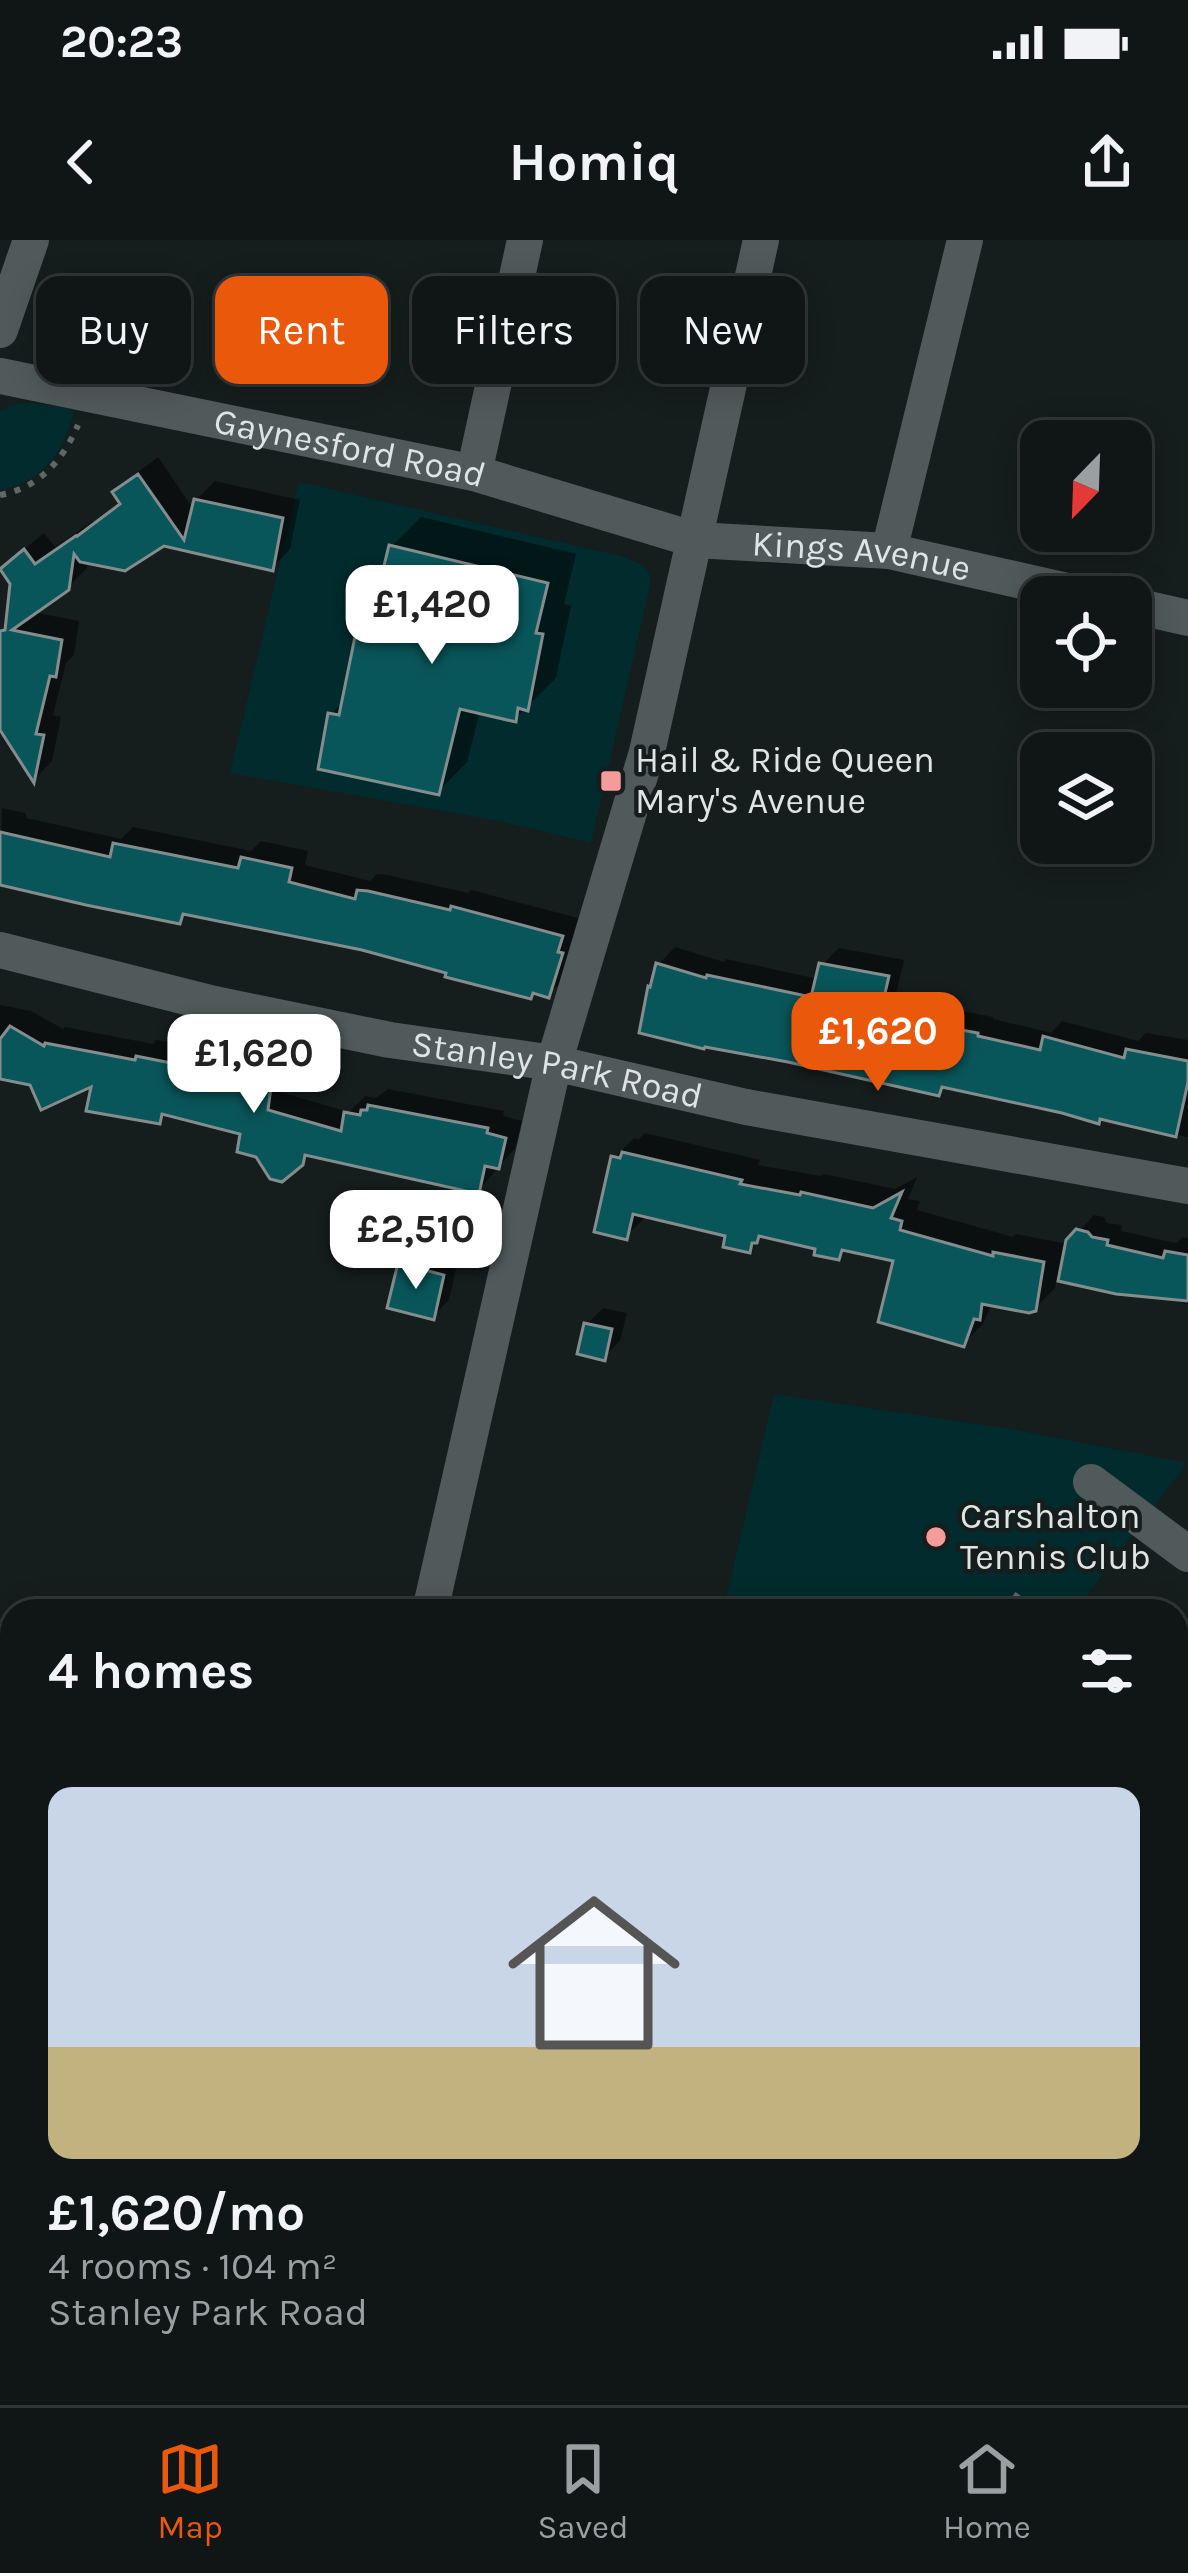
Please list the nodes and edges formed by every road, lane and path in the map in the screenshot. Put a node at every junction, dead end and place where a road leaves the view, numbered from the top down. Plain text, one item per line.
1 (31, 240) edge
2 (526, 240) edge
3 (761, 240) edge
4 (965, 240) edge
5 (0, 330) edge
6 (0, 376) edge
7 (88, 393) junction
8 (474, 473) junction
9 (0, 495) edge
10 (696, 540) junction
11 (889, 551) junction
12 (1020, 580) edge
13 (1152, 610) edge
14 (1188, 618) edge
15 (0, 950) edge
16 (554, 1063) junction
17 (1188, 1186) edge
18 (1091, 1482) dead end
19 (1188, 1554) edge
20 (1019, 1592) dead end
21 (433, 1599) edge
22 (1014, 1599) edge

1 - 5 street
2 - 8 street
3 - 10 street
4 - 11 street
6 - 7 street, Gaynesford Road
7 - 8 street, Gaynesford Road
7 - 9 path
8 - 10 street, Gaynesford Road
10 - 11 street, Kings Avenue
10 - 16 street
11 - 12 street, Kings Avenue
13 - 14 street
15 - 16 street, Stanley Park Road
16 - 17 street, Stanley Park Road
16 - 21 street
18 - 19 street
20 - 22 path

